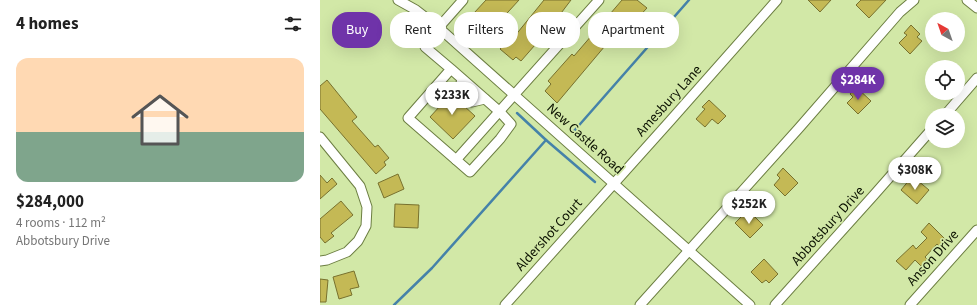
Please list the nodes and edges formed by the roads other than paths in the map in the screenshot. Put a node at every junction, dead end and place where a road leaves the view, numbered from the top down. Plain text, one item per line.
1 (398, 0) edge
2 (463, 0) edge
3 (599, 0) edge
4 (777, 0) edge
5 (914, 0) edge
6 (967, 0) edge
7 (977, 8) edge
8 (419, 12) edge
9 (446, 18) edge
10 (446, 34) edge
11 (426, 48) edge
12 (451, 69) junction
13 (977, 78) edge
14 (462, 79) junction
15 (515, 95) junction
16 (485, 99) junction
17 (951, 108) edge
18 (500, 112) junction
19 (320, 137) edge
20 (925, 137) edge
21 (456, 160) junction
22 (613, 184) junction
23 (977, 230) edge
24 (689, 250) junction
25 (320, 261) edge
26 (505, 305) edge
27 (640, 305) edge
28 (750, 305) edge
29 (775, 305) edge
30 (910, 305) edge

1 - 8 street, New Castle Road
2 - 9 street
3 - 15 street
4 - 22 street, Amesbury Lane
5 - 24 street
6 - 7 street
10 - 15 street, New Castle Road
11 - 12 street
12 - 14 street
12 - 21 street
13 - 17 street
14 - 16 street
14 - 16 street
15 - 18 street
15 - 22 street, New Castle Road
16 - 18 street
18 - 21 street
18 - 21 street
19 - 25 street
20 - 29 street, Abbotsbury Drive
22 - 24 street, New Castle Road
22 - 26 street, Aldershot Court
23 - 30 street, Anson Drive
24 - 27 street
24 - 28 street, New Castle Road

